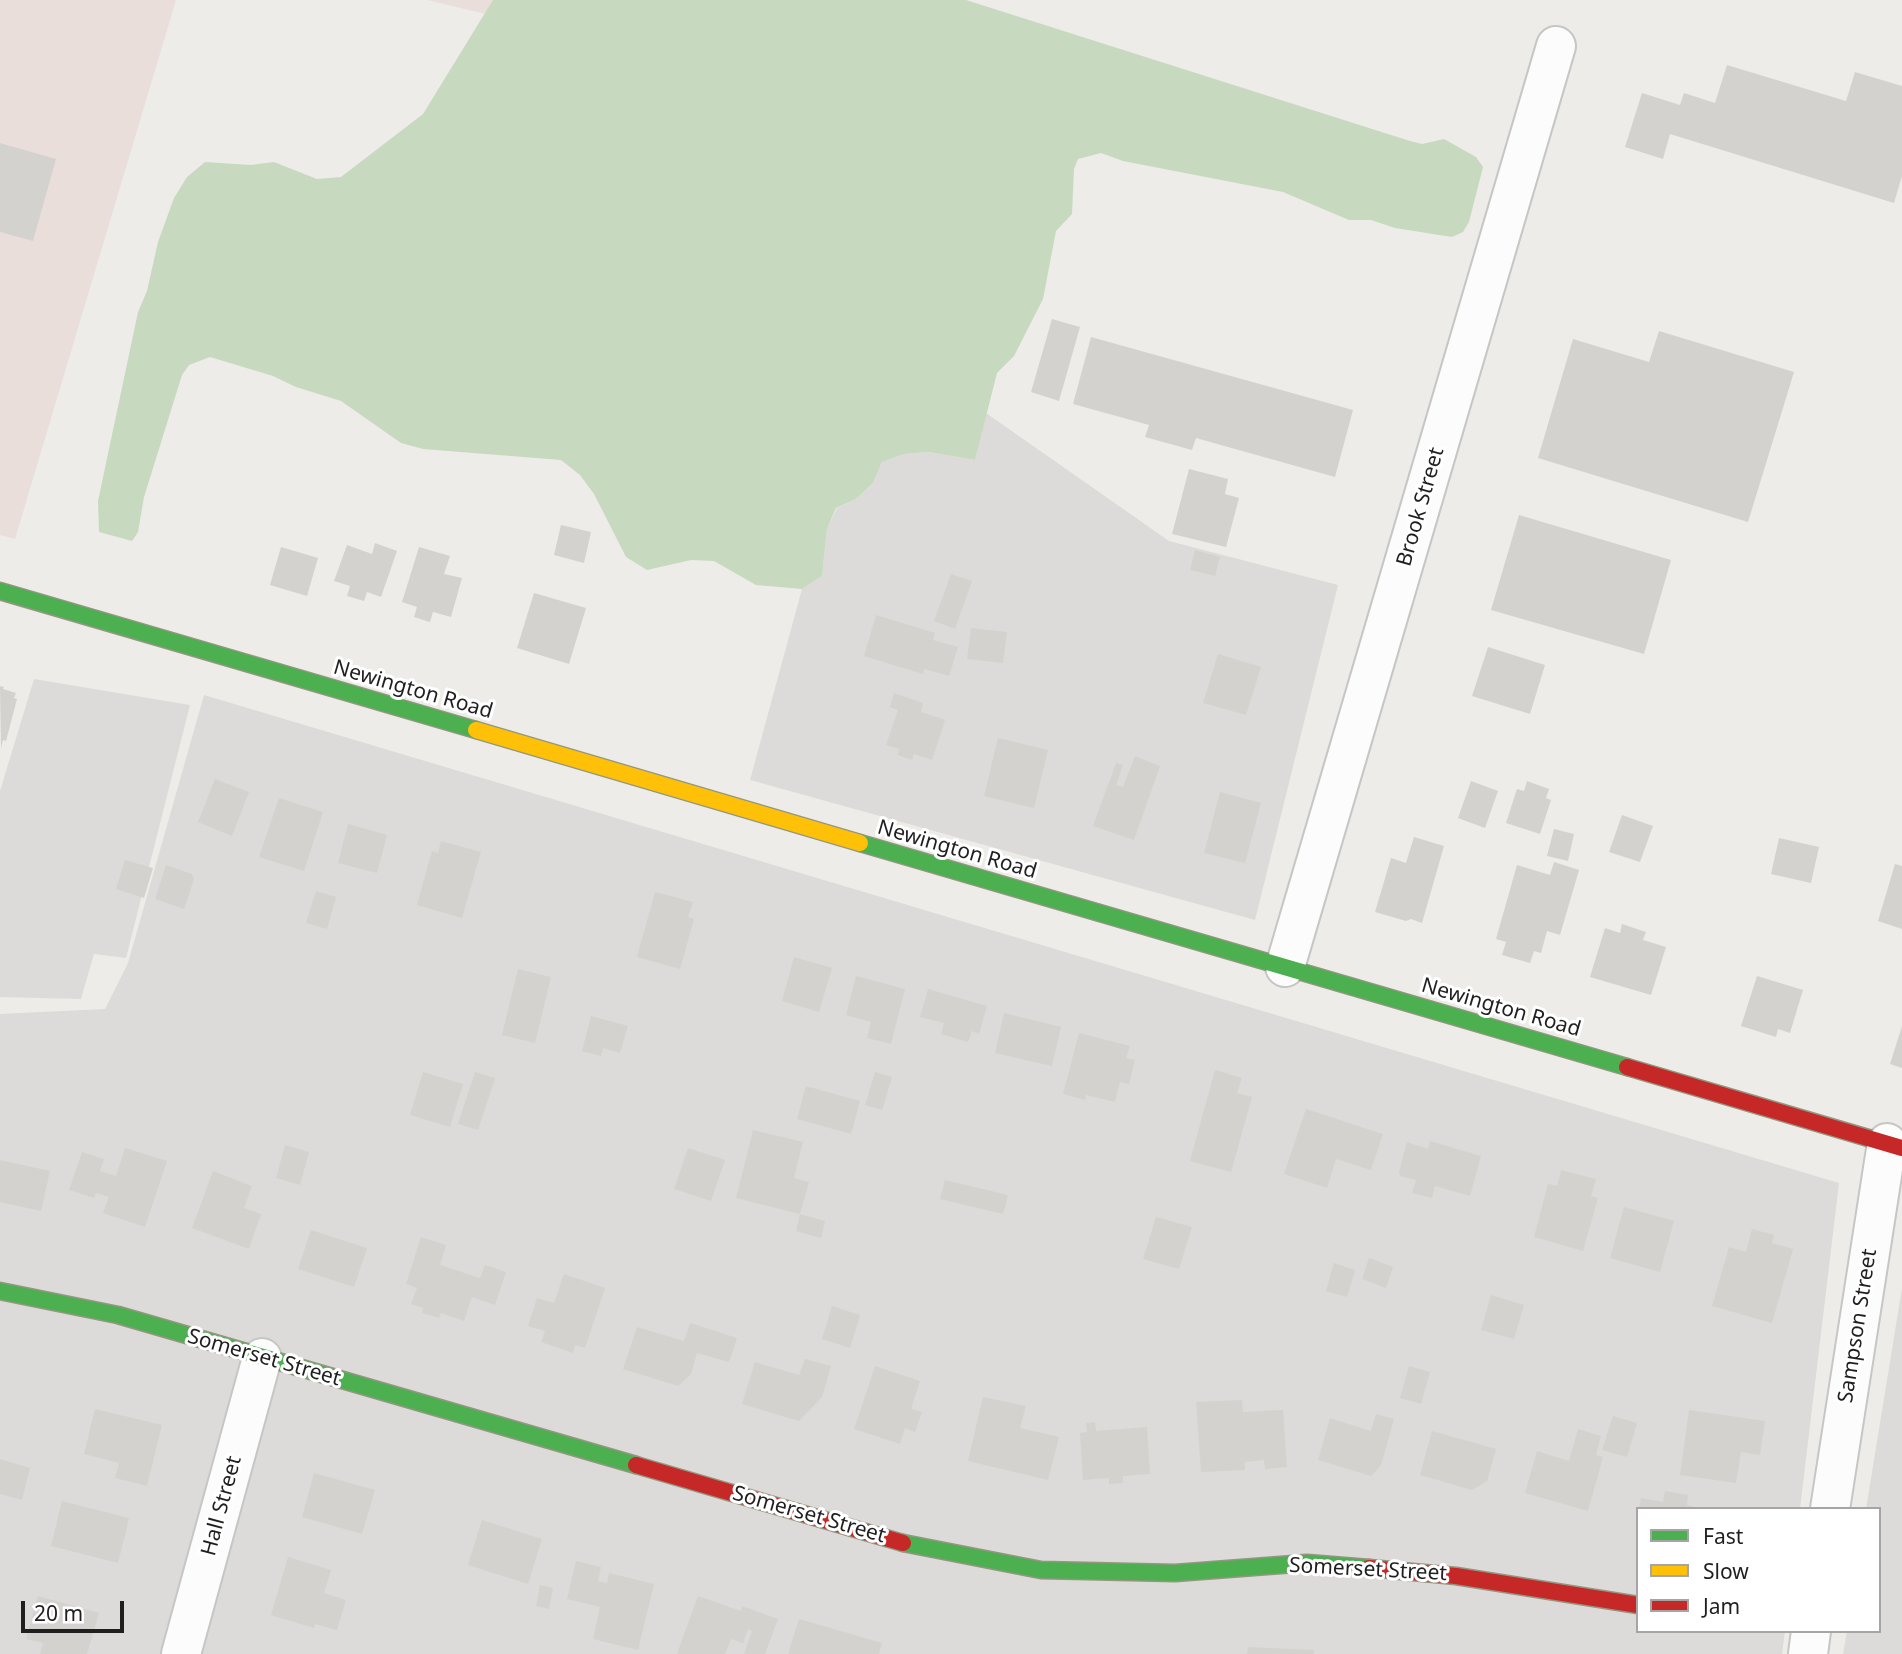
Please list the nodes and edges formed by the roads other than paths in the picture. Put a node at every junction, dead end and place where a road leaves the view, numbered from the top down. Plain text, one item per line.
1 (1556, 47) dead end
2 (0, 590) edge
3 (1285, 967) junction
4 (1894, 1146) edge
5 (0, 1292) edge
6 (262, 1358) junction
7 (1830, 1507) edge
8 (1636, 1605) edge
9 (181, 1654) edge

1 - 3 street, Brook Street
2 - 3 main road, Newington Road
3 - 4 main road, Newington Road
4 - 7 street, Sampson Street
5 - 6 main road, Somerset Street
6 - 8 main road, Somerset Street
6 - 9 street, Hall Street

